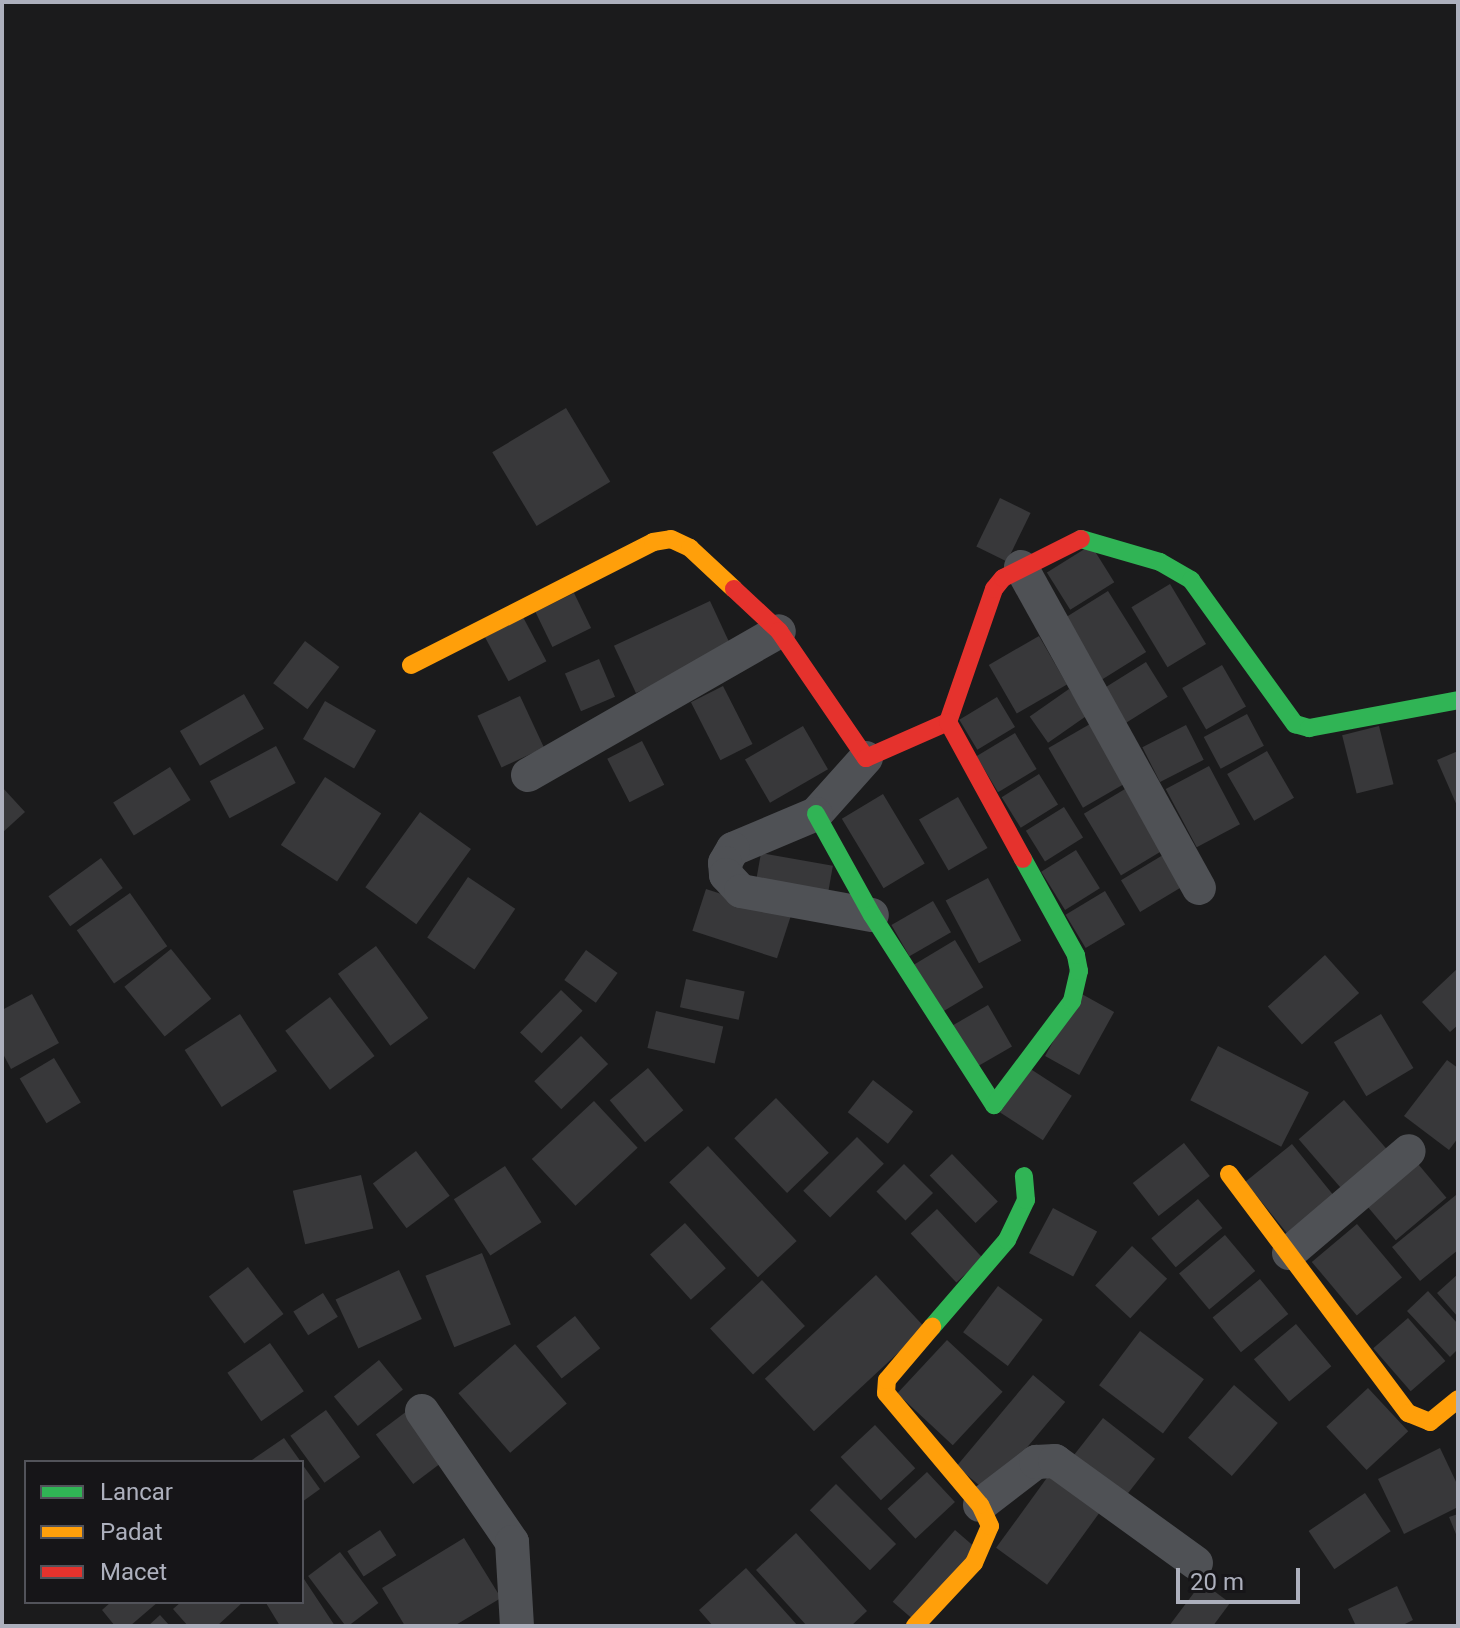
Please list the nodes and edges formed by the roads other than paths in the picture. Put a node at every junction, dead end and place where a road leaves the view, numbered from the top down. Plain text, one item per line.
1 (1021, 567) junction
2 (779, 631) junction
3 (411, 665) dead end
4 (1458, 700) edge
5 (948, 722) junction
6 (866, 758) junction
7 (528, 775) dead end
8 (816, 814) junction
9 (1199, 888) dead end
10 (872, 915) junction
11 (1409, 1151) dead end
12 (1229, 1174) dead end
13 (1024, 1176) dead end
14 (1289, 1253) junction
15 (1458, 1399) edge
16 (422, 1411) dead end
17 (980, 1505) junction
18 (1196, 1563) dead end
19 (517, 1626) edge
20 (915, 1626) edge

1 - 4 street
1 - 5 street
1 - 9 street
2 - 3 street
2 - 6 street
2 - 7 street
5 - 6 street
5 - 10 street
6 - 8 street
8 - 10 street
8 - 10 street
11 - 14 street
12 - 14 street
13 - 17 street
14 - 15 street
16 - 19 street
17 - 18 street
17 - 20 street

